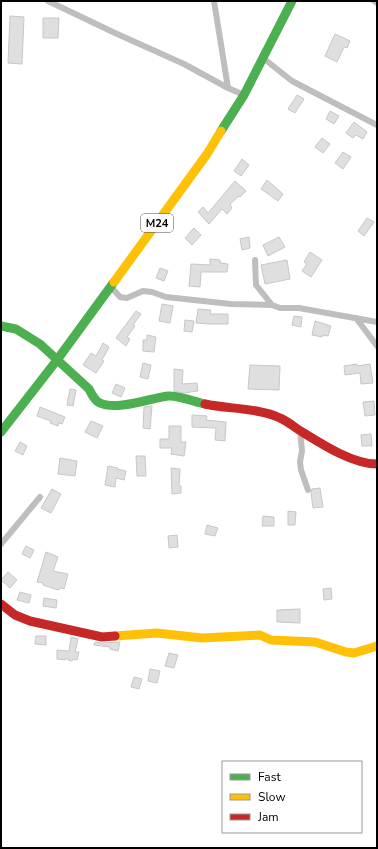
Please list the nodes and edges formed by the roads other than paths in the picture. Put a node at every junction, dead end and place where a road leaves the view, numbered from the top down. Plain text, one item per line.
1 (48, 1) edge
2 (214, 1) edge
3 (292, 1) edge
4 (374, 1) edge
5 (377, 2) edge
6 (263, 58) junction
7 (228, 88) junction
8 (244, 95) junction
9 (377, 125) edge
10 (255, 260) dead end
11 (111, 287) junction
12 (272, 305) junction
13 (356, 318) junction
14 (377, 322) edge
15 (1, 326) edge
16 (377, 346) edge
17 (57, 360) junction
18 (300, 430) junction
19 (1, 432) edge
20 (377, 464) edge
21 (308, 490) dead end
22 (40, 497) dead end
23 (1, 544) edge
24 (1, 604) edge
25 (377, 646) edge

1 - 7 street
2 - 7 street
3 - 6 street, M24
4 - 5 street
6 - 8 street, M24
6 - 9 street
7 - 8 street
8 - 11 street, M24
10 - 12 street
11 - 12 street
11 - 17 street, M24
12 - 13 street
13 - 14 street
13 - 16 street
15 - 17 street
17 - 18 street
17 - 19 street, M24
18 - 20 street
18 - 21 street
22 - 23 street
24 - 25 street

